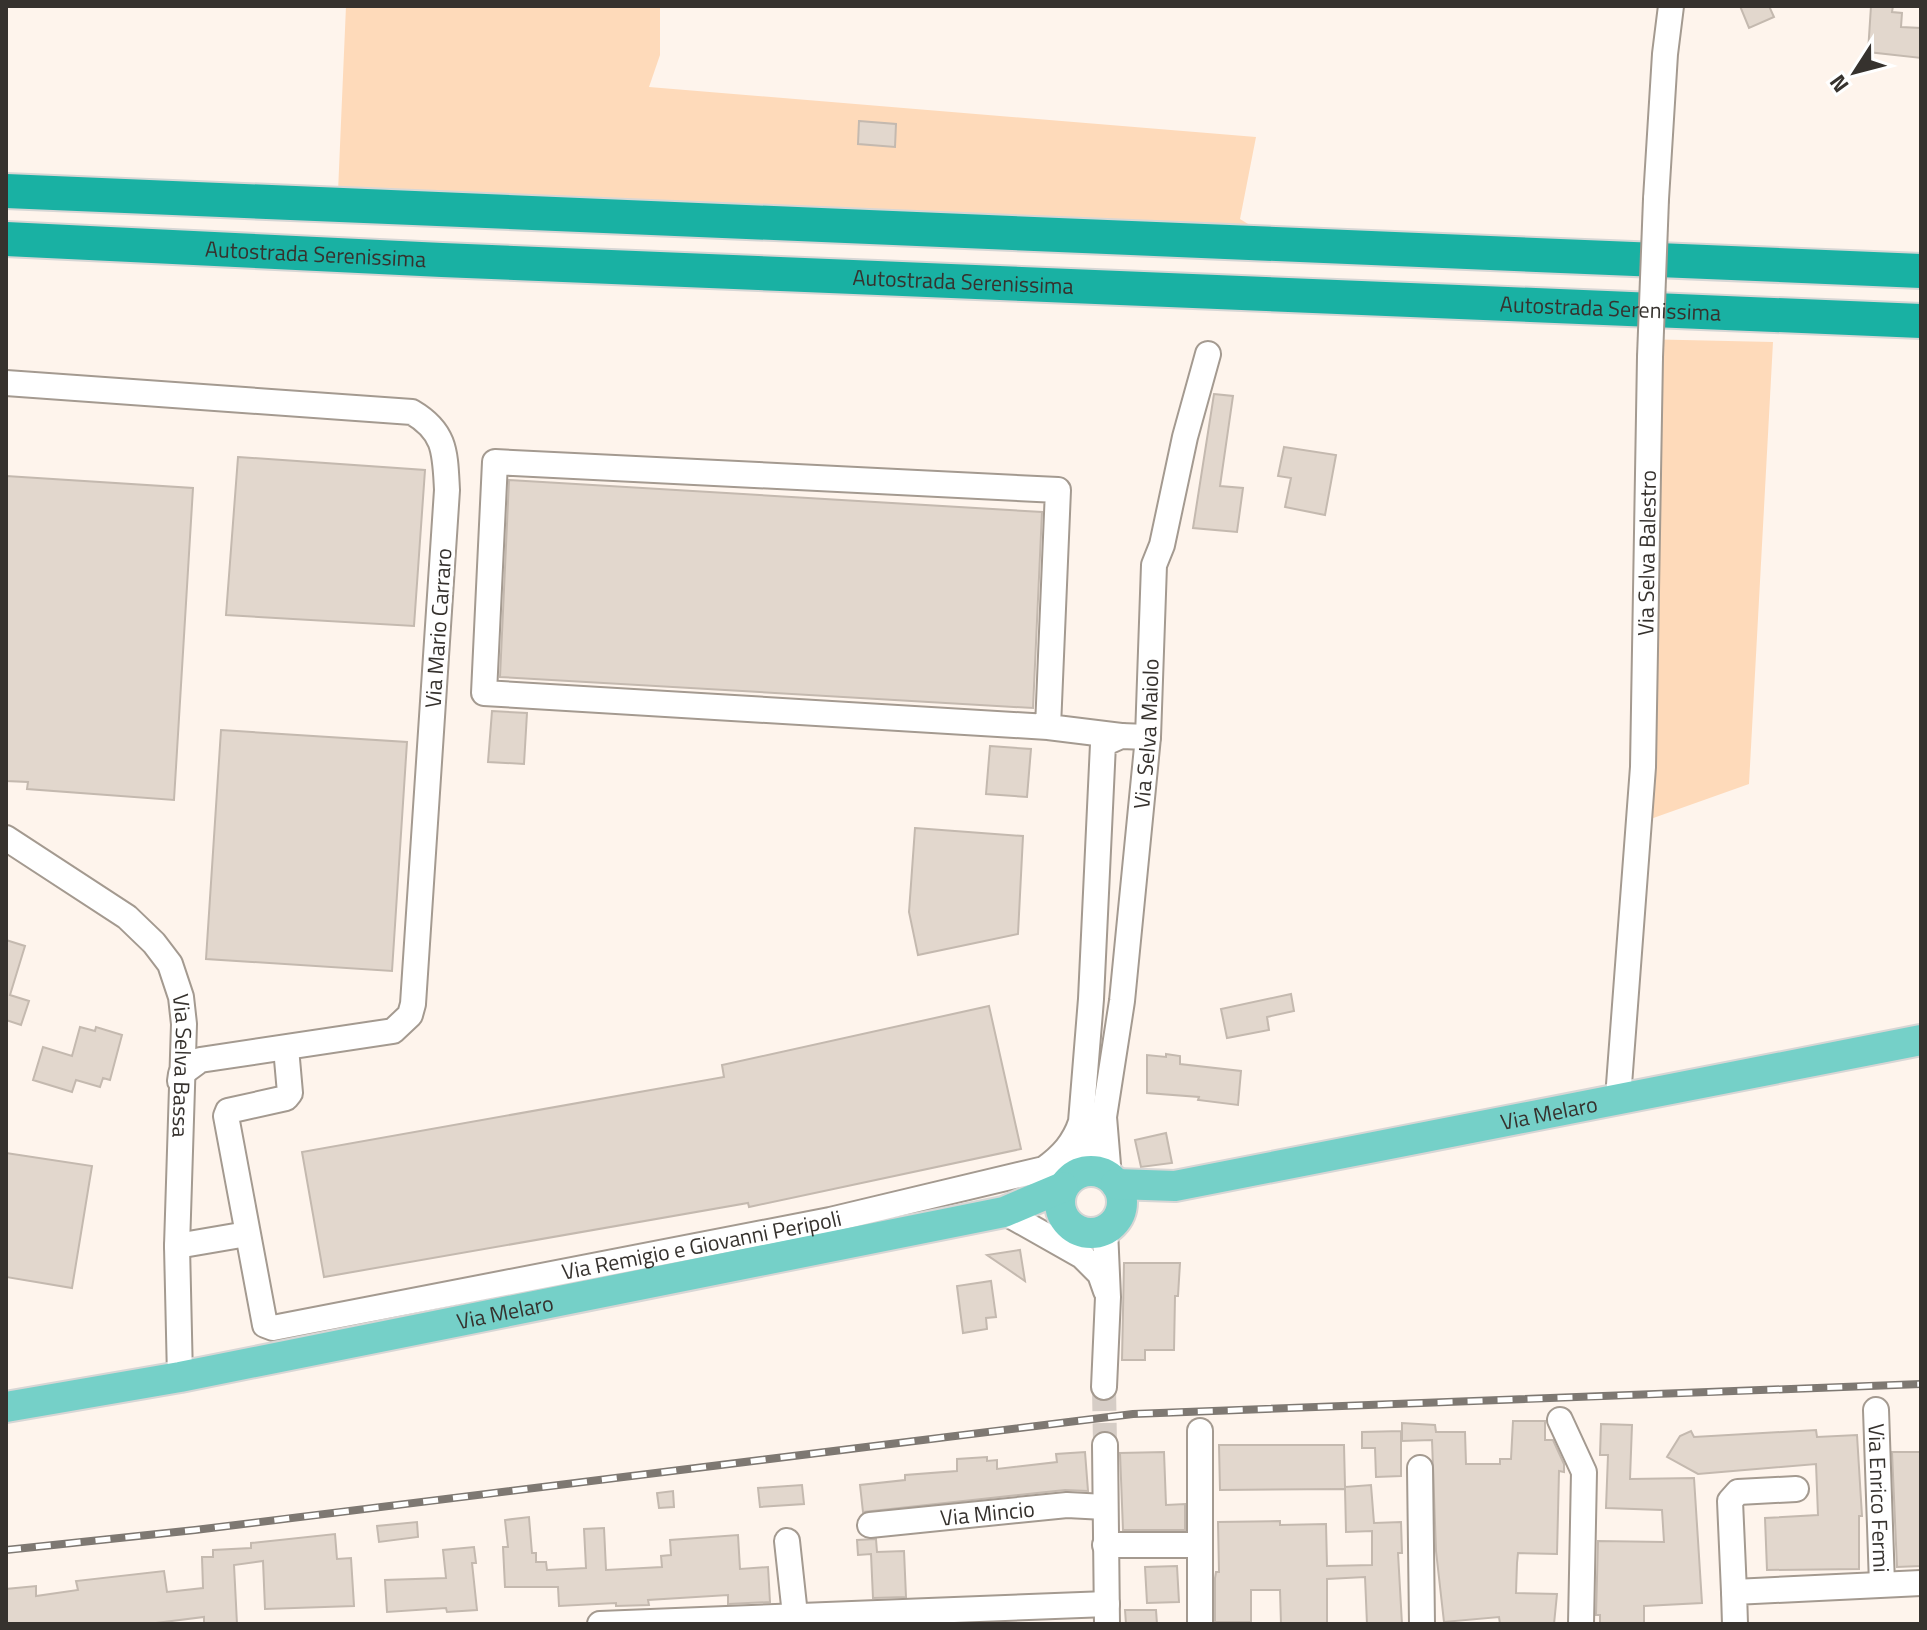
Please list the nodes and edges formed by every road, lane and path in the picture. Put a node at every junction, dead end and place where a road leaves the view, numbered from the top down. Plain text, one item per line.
1 (1671, 6) edge
2 (6, 191) edge
3 (6, 239) edge
4 (1921, 271) edge
5 (1921, 321) edge
6 (1208, 354) dead end
7 (6, 383) edge
8 (1048, 727) junction
9 (1121, 736) junction
10 (1148, 737) junction
11 (6, 838) edge
12 (1091, 999) junction
13 (1122, 1001) junction
14 (1921, 1040) edge
15 (286, 1048) junction
16 (180, 1081) junction
17 (1618, 1098) junction
18 (1104, 1117) junction
19 (1070, 1180) junction
20 (1113, 1200) junction
21 (1004, 1212) junction
22 (1075, 1229) junction
23 (247, 1234) junction
24 (177, 1246) junction
25 (1108, 1297) junction
26 (180, 1377) junction
27 (1104, 1387) tunnel mouth
28 (6, 1407) edge
29 (1876, 1410) dead end
30 (1560, 1420) dead end
31 (1200, 1431) dead end
32 (1105, 1445) tunnel mouth
33 (1420, 1468) dead end
34 (1796, 1489) dead end
35 (1105, 1507) junction
36 (870, 1525) dead end
37 (787, 1541) dead end
38 (1105, 1545) junction
39 (1200, 1545) junction
40 (1921, 1583) edge
41 (1882, 1584) junction
42 (1734, 1592) junction
43 (1107, 1614) edge
44 (795, 1621) edge
45 (600, 1624) edge
46 (1200, 1624) edge
47 (1422, 1624) edge
48 (1581, 1624) edge
49 (1735, 1624) edge

1 - 17 street, Via Selva Balestro, bridge
2 - 4 highway
3 - 5 highway, Autostrada Serenissima
6 - 10 street, Via Selva Maiolo
7 - 15 street, Via Mario Carraro
8 - 8 street
8 - 9 street
9 - 10 street
9 - 12 street, Via Remigio e Giovanni Peripoli
10 - 13 street, Via Selva Maiolo
11 - 16 street, Via Selva Bassa
12 - 13 street
12 - 23 street, Via Remigio e Giovanni Peripoli
13 - 18 street, Via Selva Maiolo
14 - 17 main road, Via Melaro
15 - 16 street, Via Mario Carraro
15 - 23 street, Via Remigio e Giovanni Peripoli
16 - 24 street, Via Selva Bassa
17 - 20 main road, Via Melaro
18 - 19 street, Via Selva Maiolo
18 - 20 street, Via Selva Maiolo
19 - 20 main road
19 - 21 main road, Via Melaro
19 - 22 main road
20 - 22 main road, Via Melaro
20 - 25 street, Via Selva Maiolo
21 - 22 main road, Via Melaro
21 - 25 street
21 - 26 main road, Via Melaro
23 - 24 street
24 - 26 street, Via Selva Bassa
25 - 27 street, Via Selva Maiolo
26 - 28 main road, Via Melaro
29 - 41 street, Via Enrico Fermi
30 - 48 street
31 - 39 street
32 - 35 street
33 - 47 street
34 - 42 street
35 - 36 street, Via Mincio
35 - 38 street
37 - 44 street
38 - 39 street
38 - 43 street
39 - 46 street
40 - 41 street, Via Enrico Fermi
41 - 42 street, Via Enrico Fermi
42 - 49 street
43 - 44 street
44 - 45 street

